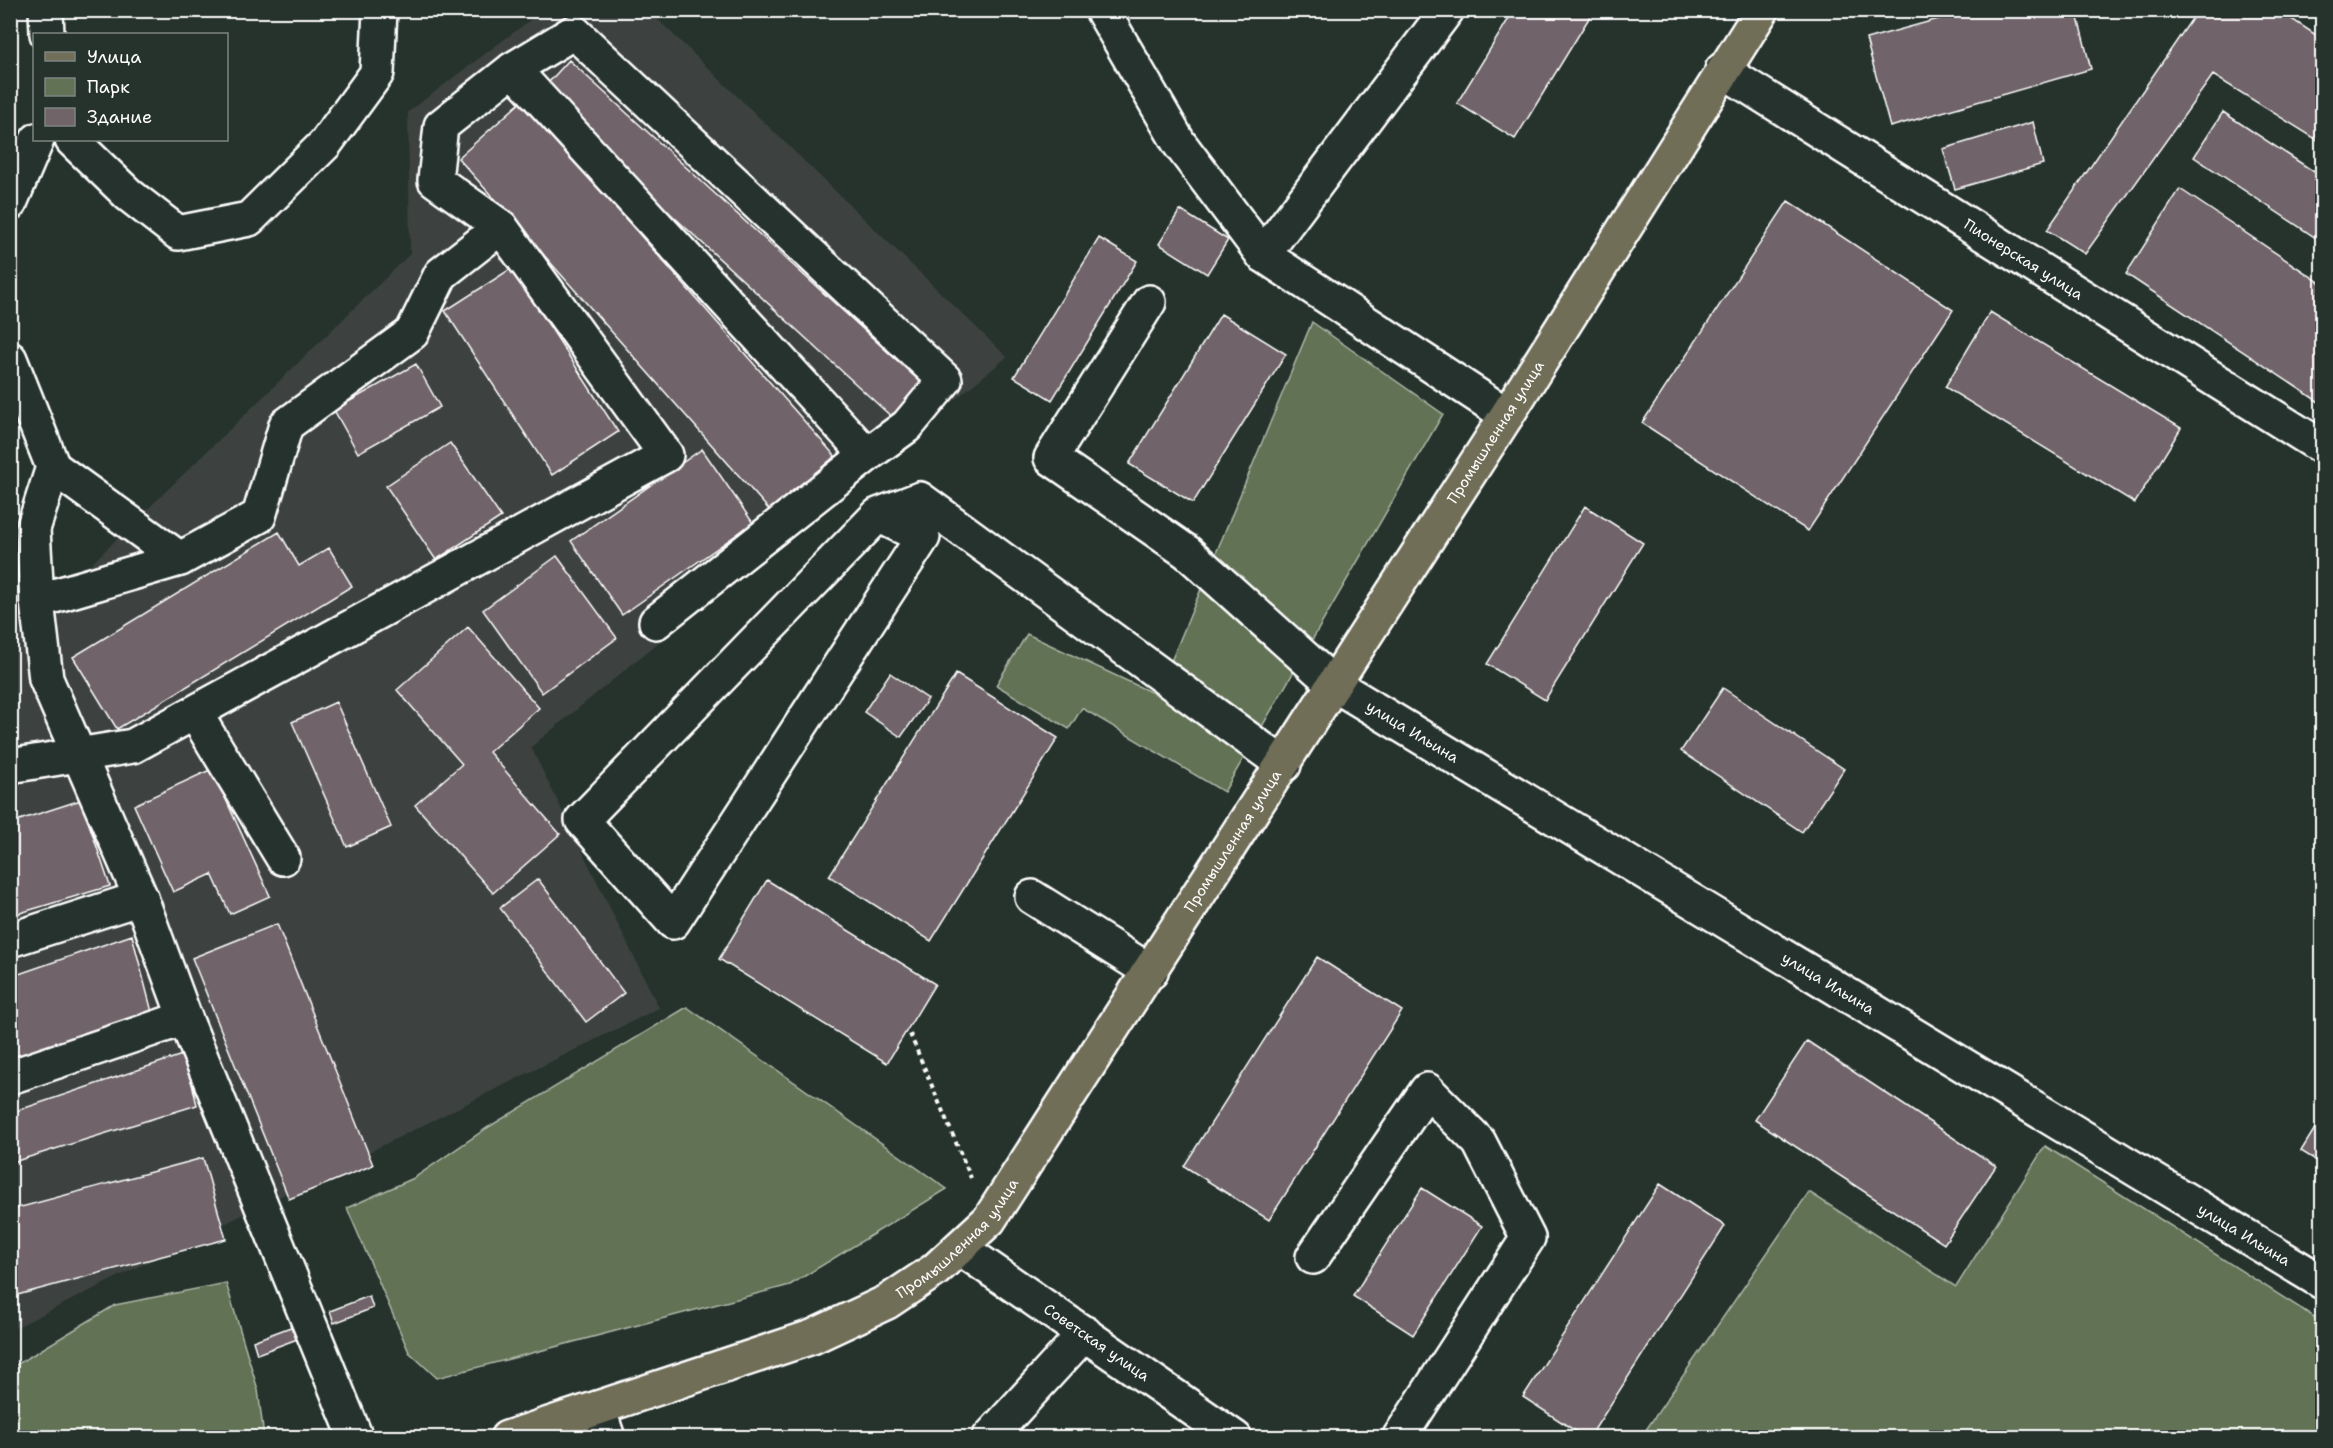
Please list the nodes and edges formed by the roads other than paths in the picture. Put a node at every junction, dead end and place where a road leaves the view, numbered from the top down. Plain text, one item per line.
1 (46, 10) edge
2 (380, 10) edge
3 (1102, 10) edge
4 (1447, 10) edge
5 (1762, 10) edge
6 (47, 33) edge
7 (513, 69) junction
8 (1722, 70) junction
9 (37, 141) edge
10 (73, 141) edge
11 (10, 203) edge
12 (501, 227) junction
13 (1263, 255) junction
14 (1149, 302) dead end
15 (10, 359) edge
16 (1507, 415) junction
17 (2322, 447) edge
18 (867, 455) junction
19 (53, 467) junction
20 (878, 515) junction
21 (180, 559) junction
22 (37, 601) junction
23 (656, 622) dead end
24 (1335, 685) junction
25 (195, 713) junction
26 (80, 757) junction
27 (1284, 765) junction
28 (10, 766) edge
29 (283, 858) dead end
30 (1032, 897) dead end
31 (141, 898) junction
32 (10, 940) edge
33 (1151, 972) junction
34 (185, 1018) junction
35 (10, 1077) edge
36 (960, 1248) junction
37 (1313, 1257) dead end
38 (2322, 1282) edge
39 (1085, 1333) junction
40 (603, 1423) edge
41 (356, 1437) edge
42 (507, 1437) edge
43 (989, 1437) edge
44 (1235, 1437) edge
45 (1399, 1437) edge

1 - 6 street
2 - 10 street
3 - 13 street
4 - 13 street
5 - 8 main road, Промышленная улица
7 - 12 street
7 - 18 street
7 - 18 street
8 - 16 main road, Промышленная улица
8 - 17 street, Пионерская улица
9 - 11 street
12 - 21 street
12 - 25 street
13 - 16 street
14 - 24 street, улица Ильина
15 - 19 street
16 - 24 main road, Промышленная улица
18 - 23 street
19 - 21 street
19 - 22 street
20 - 20 street
20 - 27 street
21 - 22 street
22 - 26 street
24 - 27 main road, Промышленная улица
24 - 38 street, улица Ильина
25 - 26 street
25 - 29 street
26 - 28 street
26 - 31 street
27 - 33 main road, Промышленная улица
30 - 33 street
31 - 32 street
31 - 34 street
33 - 36 main road, Промышленная улица
34 - 35 street
34 - 41 street
36 - 39 street, Советская улица
36 - 40 main road, Промышленная улица
37 - 45 street
39 - 43 street
39 - 44 street, Советская улица
40 - 42 main road, Промышленная улица

